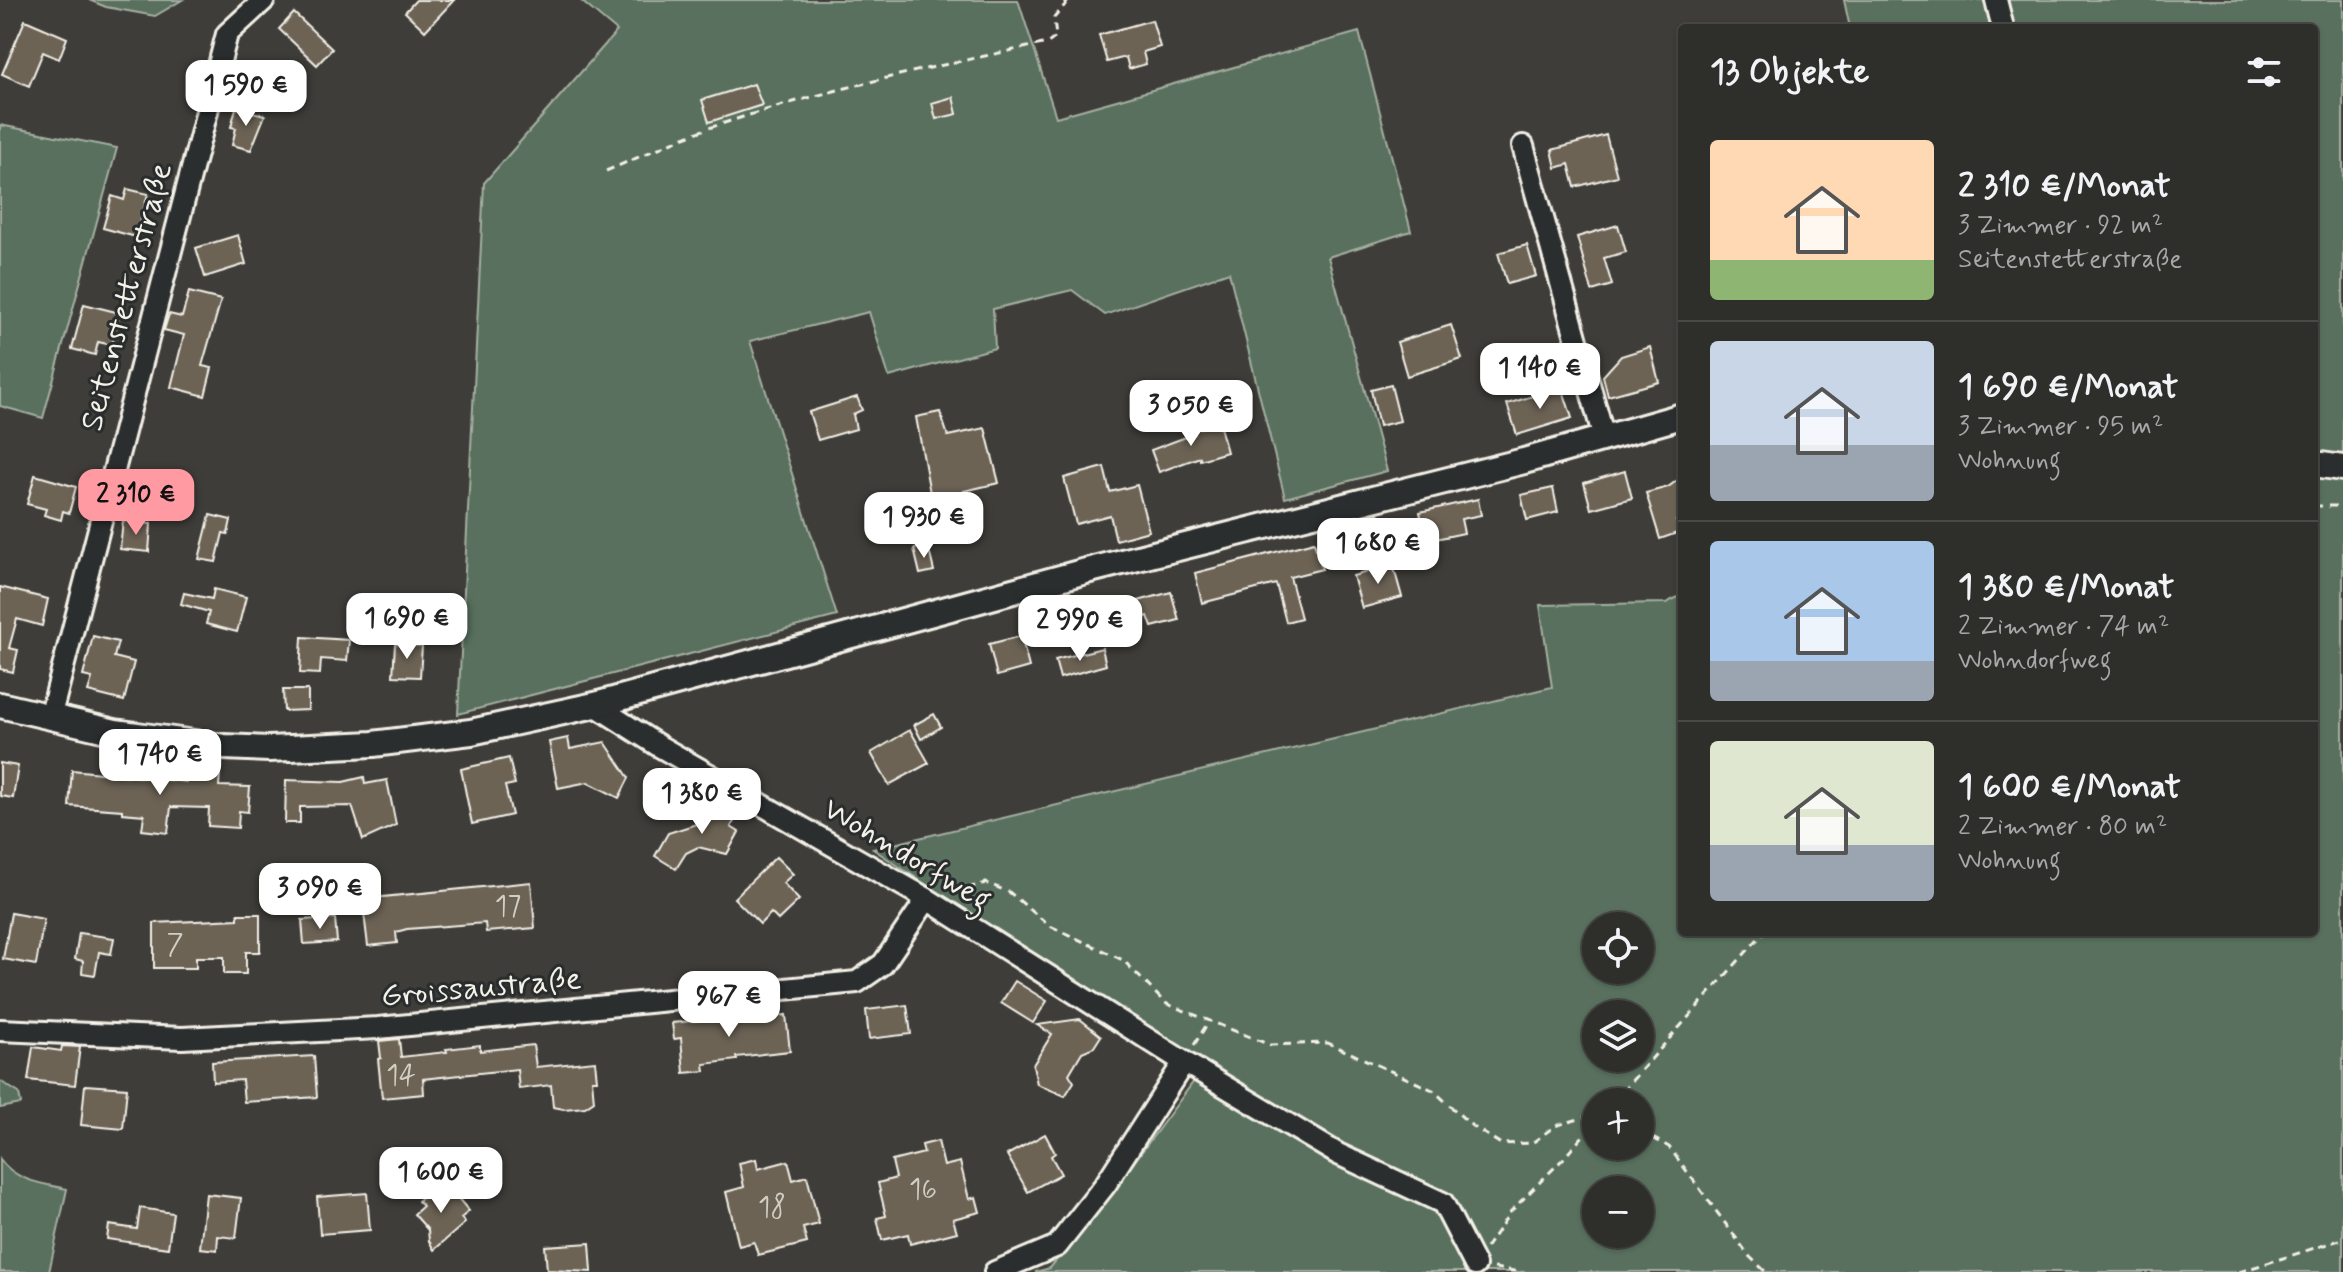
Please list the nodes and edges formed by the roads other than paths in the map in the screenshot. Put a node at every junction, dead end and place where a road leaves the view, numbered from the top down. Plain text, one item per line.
1 (264, 0) edge
2 (1996, 0) edge
3 (2002, 24) edge
4 (1523, 146) dead end
5 (1678, 417) edge
6 (1604, 438) junction
7 (2318, 465) edge
8 (2343, 468) edge
9 (0, 705) edge
10 (595, 705) junction
11 (50, 718) junction
12 (927, 899) junction
13 (0, 1030) edge
14 (1184, 1062) junction
15 (1475, 1265) road end
16 (995, 1272) edge

1 - 11 street, Seitenstetterstraße
2 - 3 street
4 - 6 street
5 - 6 street
6 - 10 street
7 - 8 street
9 - 11 street
10 - 11 street
10 - 12 street, Wohndorfweg
12 - 13 street, Groissaustraße
12 - 14 street, Wohndorfweg
14 - 15 street, Wohndorfweg
14 - 16 street

